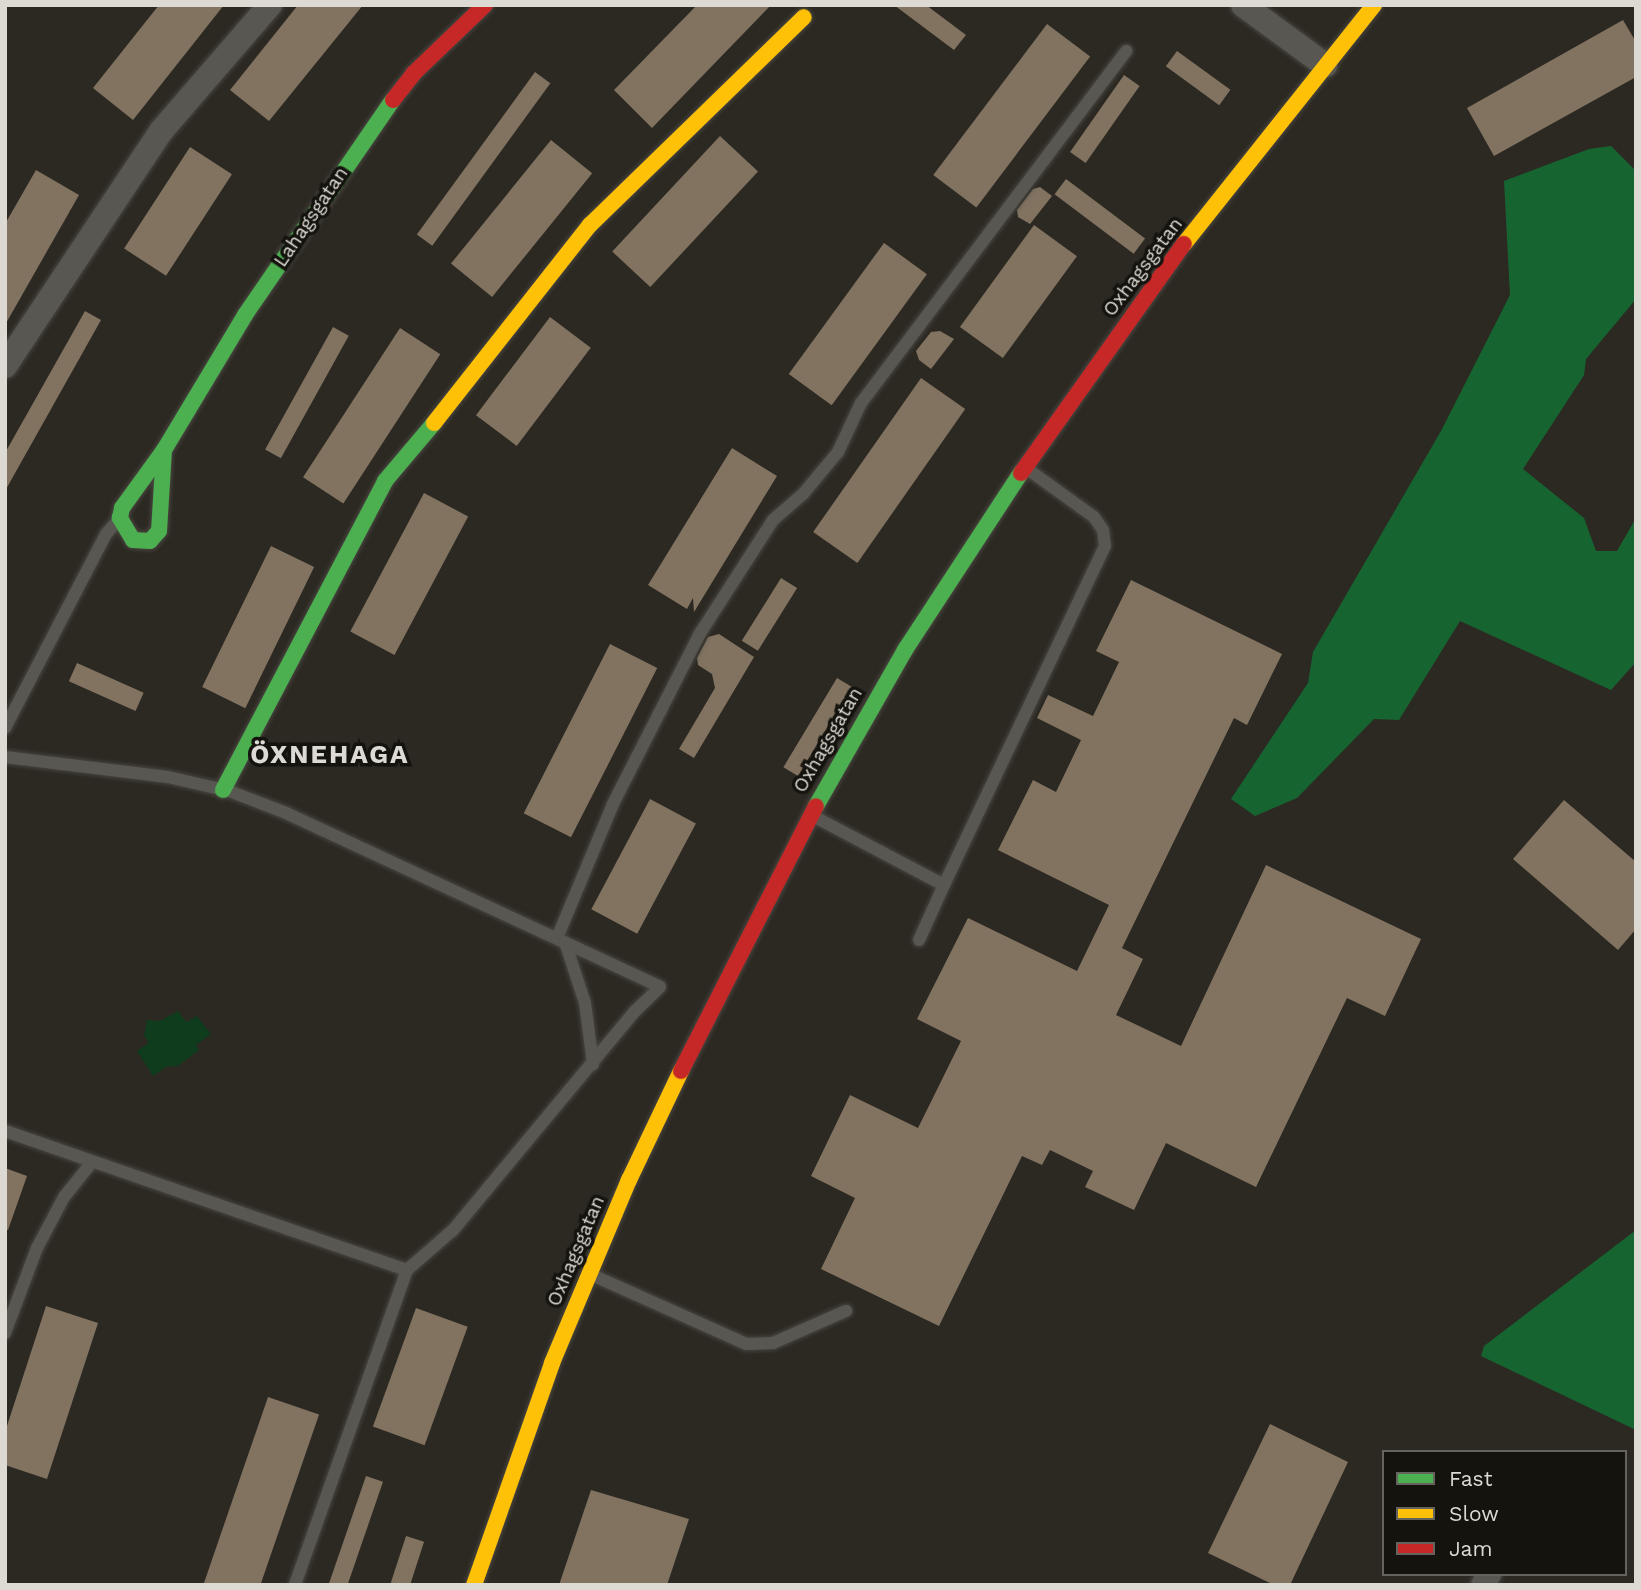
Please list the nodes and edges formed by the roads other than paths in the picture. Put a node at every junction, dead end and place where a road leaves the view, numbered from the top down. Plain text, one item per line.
1 (270, 5) edge
2 (1243, 5) edge
3 (1374, 5) edge
4 (475, 8) edge
5 (808, 11) edge
6 (1126, 51) dead end
7 (1325, 65) junction
8 (5, 366) edge
9 (164, 450) junction
10 (1024, 467) junction
11 (120, 518) junction
12 (5, 728) edge
13 (5, 757) edge
14 (223, 790) junction
15 (810, 814) junction
16 (944, 885) junction
17 (561, 940) junction
18 (919, 940) dead end
19 (593, 1065) junction
20 (5, 1131) edge
21 (92, 1162) junction
22 (407, 1270) junction
23 (588, 1273) junction
24 (846, 1311) dead end
25 (5, 1333) edge
26 (295, 1585) edge
27 (474, 1585) edge

1 - 8 street
2 - 7 street
3 - 7 street, Oxhagsgatan
4 - 9 street, Lahagsgatan
5 - 14 street
6 - 17 lane
7 - 10 street, Oxhagsgatan
9 - 11 street, Lahagsgatan
9 - 11 street, Lahagsgatan
10 - 15 street, Oxhagsgatan
10 - 16 lane
11 - 12 lane
13 - 14 lane
14 - 17 lane
15 - 16 lane
15 - 23 street, Oxhagsgatan
16 - 18 lane
17 - 19 lane
17 - 19 lane
19 - 22 lane
20 - 21 lane
21 - 22 lane
21 - 25 lane
22 - 26 lane
23 - 24 lane
23 - 27 street, Oxhagsgatan

